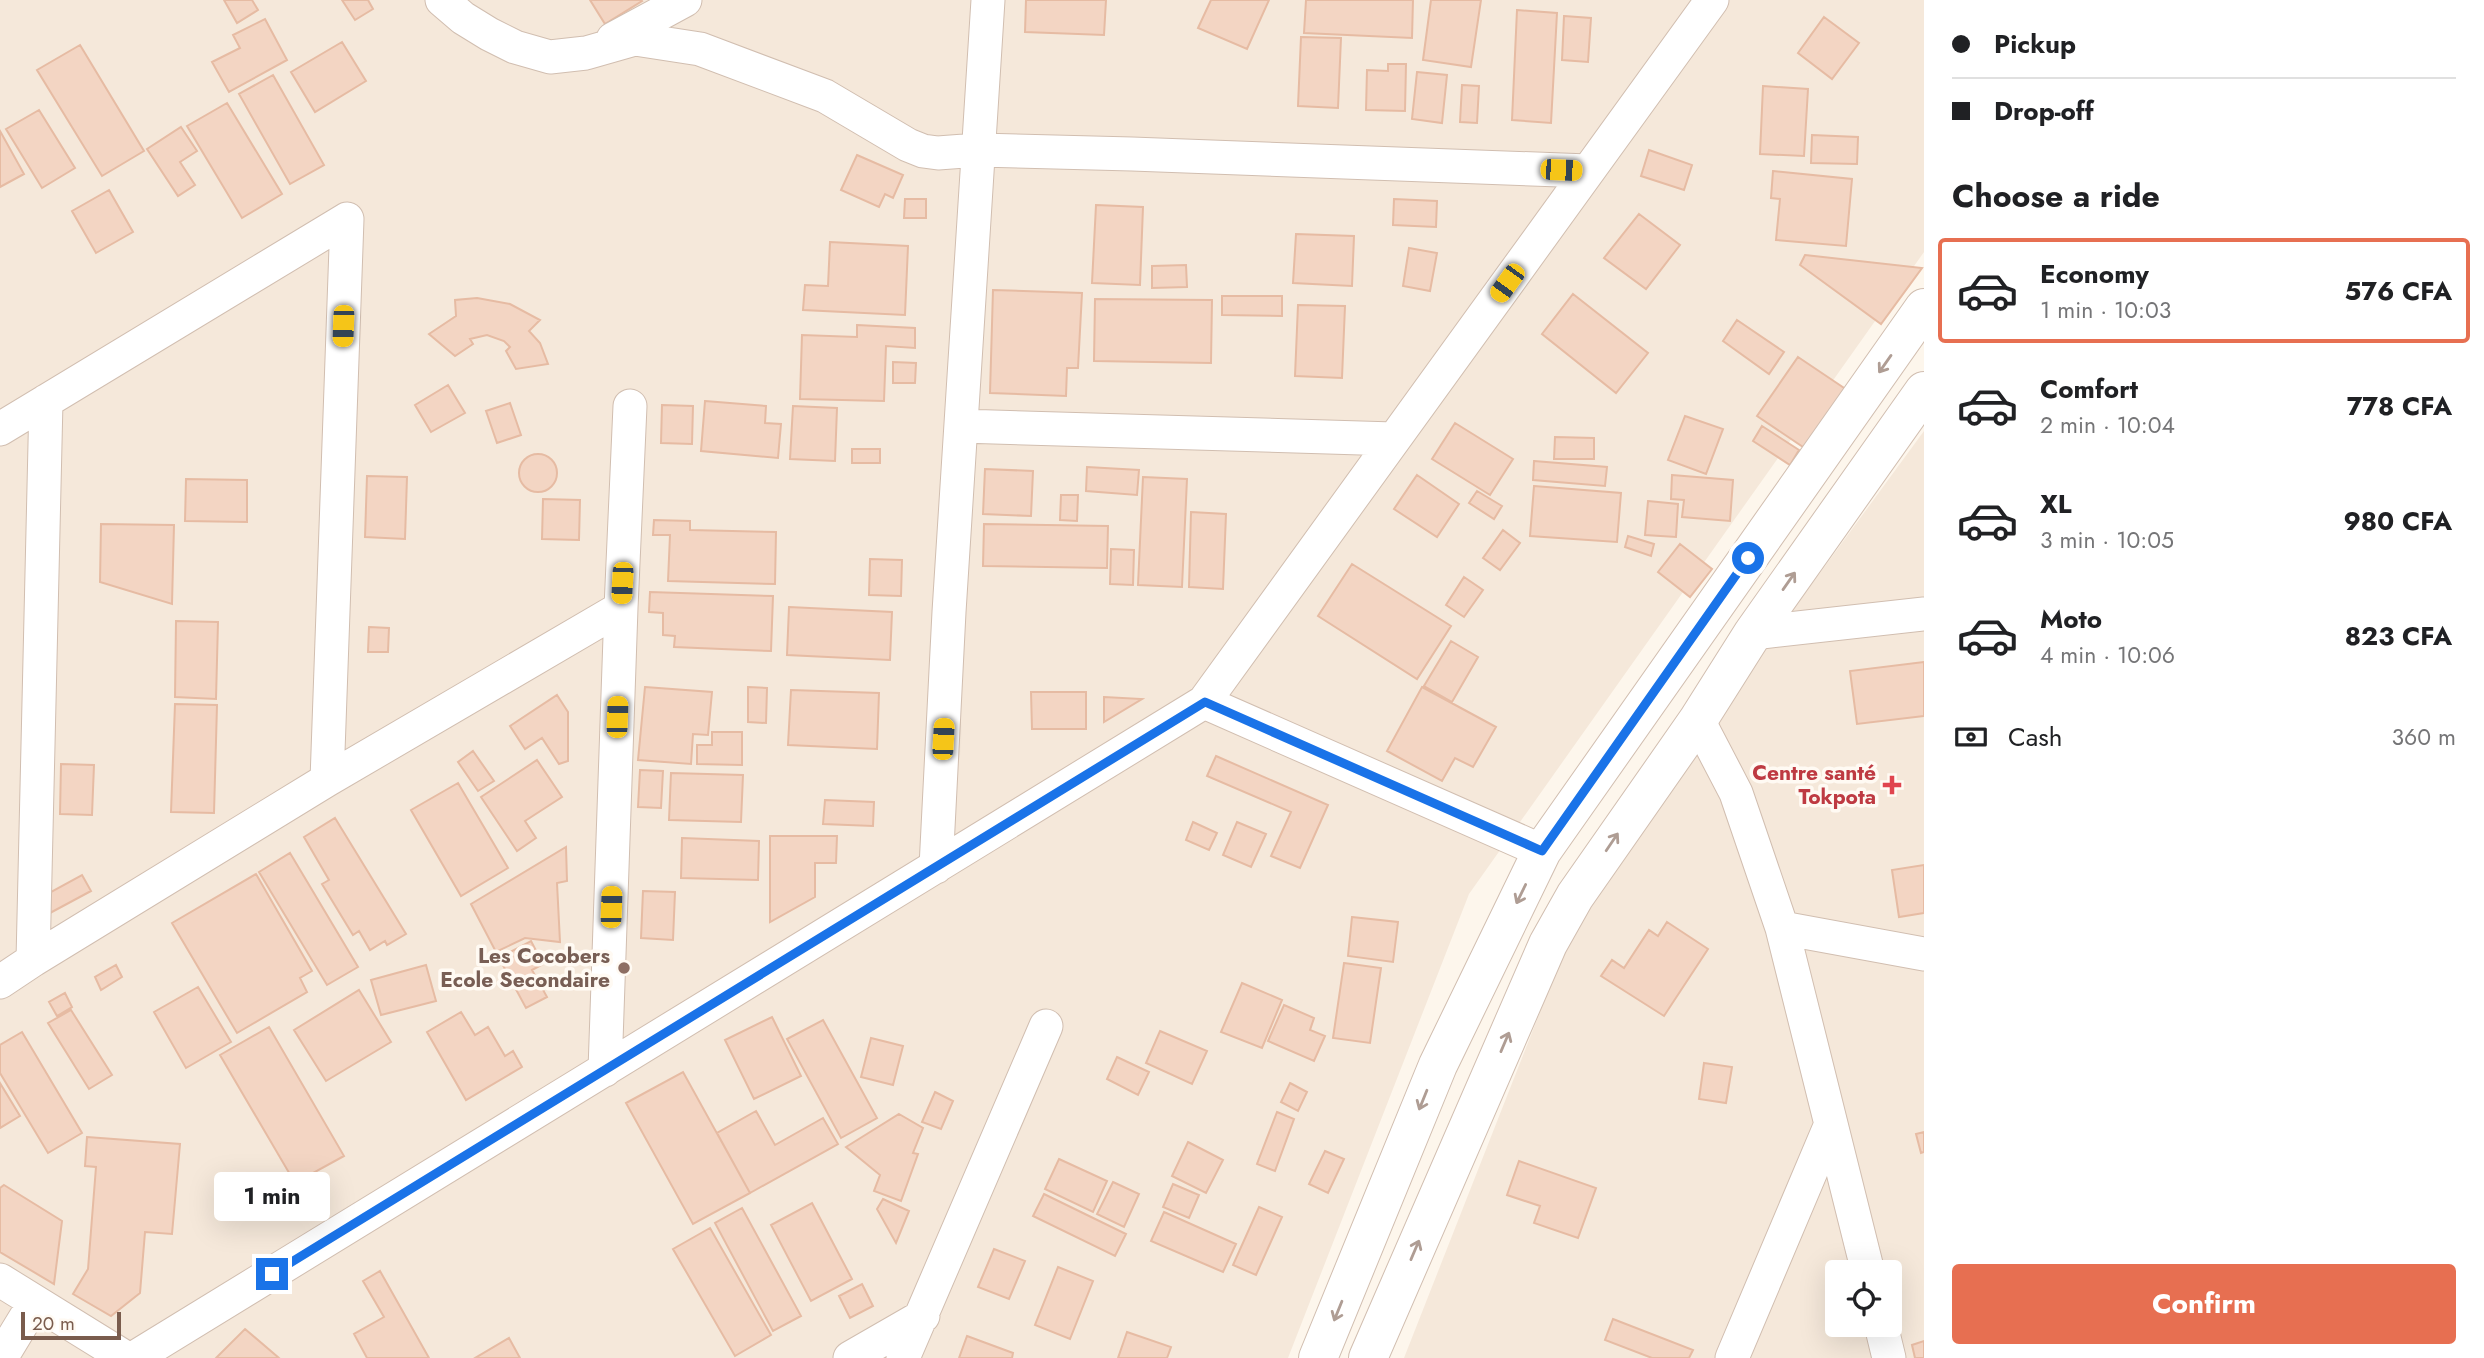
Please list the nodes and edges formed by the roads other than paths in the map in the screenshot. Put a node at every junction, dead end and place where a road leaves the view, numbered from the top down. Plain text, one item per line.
1 (442, 0) edge
2 (685, 0) edge
3 (988, 0) edge
4 (1712, 0) edge
5 (586, 53) junction
6 (978, 150) junction
7 (1588, 172) junction
8 (1924, 308) edge
9 (1924, 391) edge
10 (46, 401) junction
11 (630, 406) dead end
12 (961, 426) junction
13 (0, 429) edge
14 (1394, 439) junction
15 (621, 608) junction
16 (1924, 614) edge
17 (1753, 633) junction
18 (1205, 702) junction
19 (1698, 720) junction
20 (327, 780) junction
21 (1542, 851) junction
22 (936, 867) junction
23 (1782, 928) junction
24 (1924, 954) edge
25 (33, 960) junction
26 (0, 982) edge
27 (1046, 1026) dead end
28 (605, 1070) junction
29 (1831, 1125) junction
30 (1865, 1260) edge
31 (0, 1280) edge
32 (35, 1302) junction
33 (923, 1315) junction
34 (1884, 1337) edge
35 (1, 1358) edge
36 (126, 1358) edge
37 (134, 1358) edge
38 (850, 1358) edge
39 (903, 1358) edge
40 (1318, 1358) edge
41 (1368, 1358) edge
42 (1731, 1358) edge
43 (1889, 1358) edge

1 - 5 street
2 - 5 street
3 - 6 street
4 - 7 street
5 - 6 street
6 - 7 street
6 - 12 street
7 - 14 street
8 -> 21 street
17 -> 9 street
10 - 13 street
10 - 20 street
10 - 25 street
11 - 15 street
12 - 14 street
12 - 22 street
14 - 18 street
15 - 20 street
15 - 28 street
16 - 17 street
17 - 19 street
18 - 21 street
18 - 22 street
19 - 23 street
41 -> 19 street
20 - 25 street
21 -> 40 street
22 - 28 street
23 - 24 street
23 - 29 street
25 - 26 street
27 - 33 street
28 - 37 street
29 - 30 street
29 - 42 street
31 - 32 street
32 - 35 street
32 - 36 street
33 - 38 street
33 - 39 street
34 - 43 street

